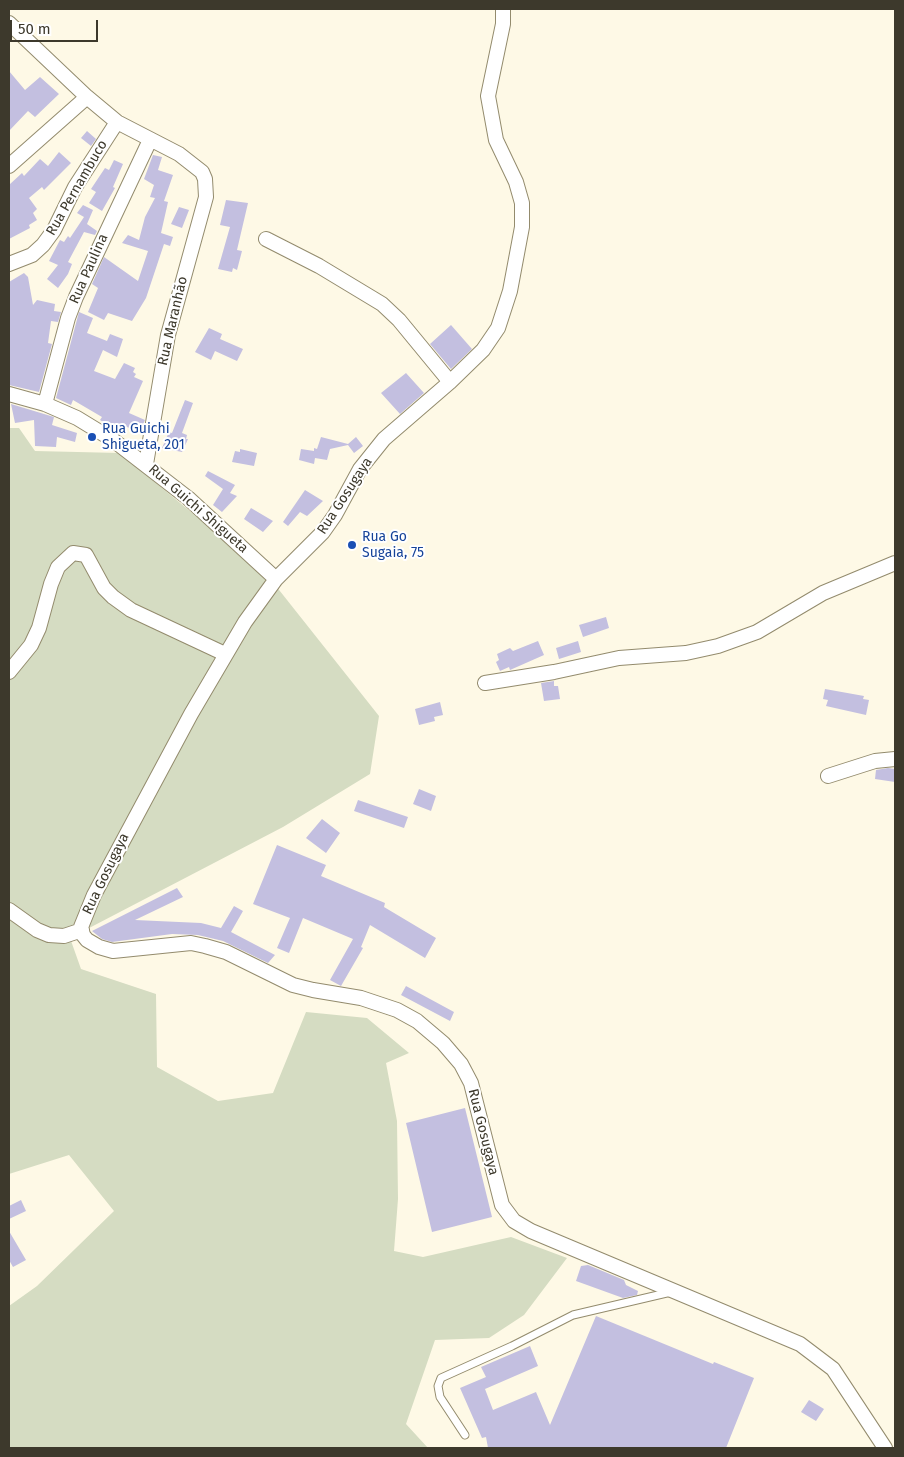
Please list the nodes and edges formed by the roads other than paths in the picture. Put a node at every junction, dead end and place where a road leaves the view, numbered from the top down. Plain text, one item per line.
1 (503, 9) edge
2 (9, 23) edge
3 (87, 97) junction
4 (117, 122) junction
5 (150, 140) junction
6 (9, 166) edge
7 (266, 239) dead end
8 (9, 264) edge
9 (450, 382) junction
10 (9, 394) edge
11 (45, 404) junction
12 (146, 464) junction
13 (895, 563) edge
14 (276, 579) junction
15 (225, 654) junction
16 (9, 672) edge
17 (485, 683) dead end
18 (895, 758) edge
19 (828, 776) dead end
20 (9, 910) edge
21 (82, 930) junction
22 (673, 1292) junction
23 (465, 1435) dead end
24 (885, 1448) edge

1 - 9 street, Rua Gosugaya
2 - 3 street
3 - 4 street
3 - 6 street
4 - 5 street
4 - 8 street, Rua Pernambuco
5 - 11 street, Rua Paulina
5 - 12 street, Rua Maranhão
7 - 9 street
9 - 14 street, Rua Gosugaya
10 - 11 street, Rua Guichi Shigueta
11 - 12 street, Rua Guichi Shigueta
12 - 14 street, Rua Guichi Shigueta
13 - 17 street
14 - 15 street, Rua Gosugaya
15 - 16 street
15 - 21 street, Rua Gosugaya
18 - 19 street
20 - 21 street
21 - 22 street, Rua Gosugaya
22 - 23 lane
22 - 24 street, Rua Gosugaya

